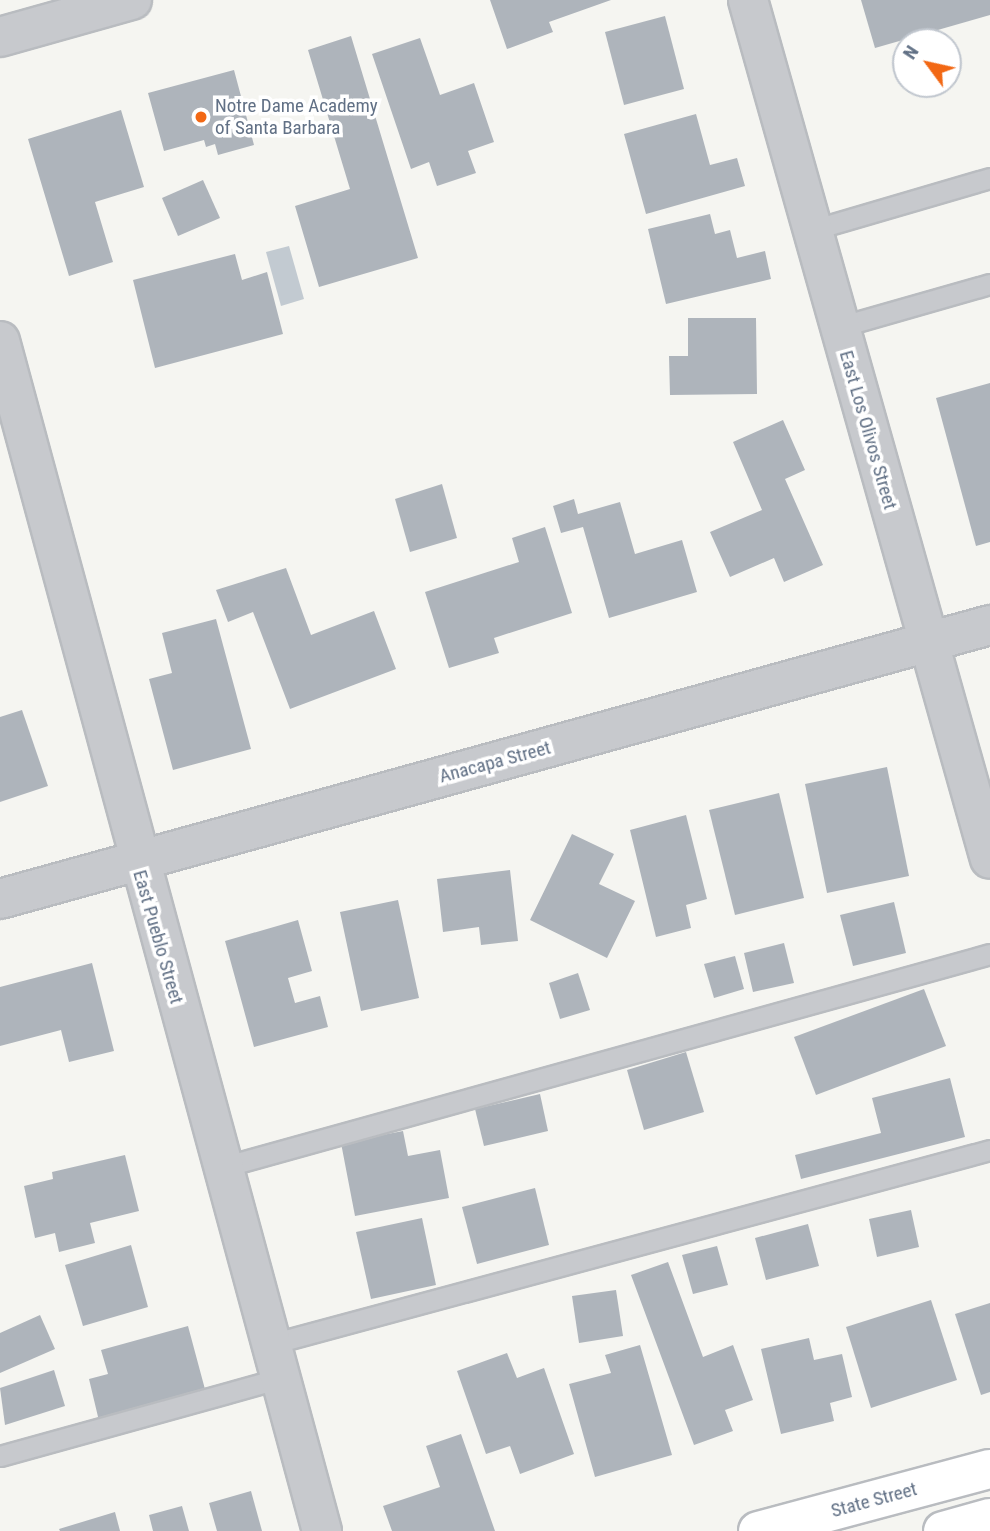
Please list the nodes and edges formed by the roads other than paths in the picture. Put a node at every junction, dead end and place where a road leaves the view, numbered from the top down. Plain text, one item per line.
1 (131, 0) edge
2 (748, 0) edge
3 (0, 37) edge
4 (990, 178) edge
5 (812, 230) junction
6 (990, 284) edge
7 (839, 327) junction
8 (0, 341) edge
9 (990, 625) edge
10 (927, 643) junction
11 (990, 859) edge
12 (137, 860) junction
13 (0, 899) edge
14 (990, 954) edge
15 (990, 1150) edge
16 (223, 1167) junction
17 (276, 1361) junction
18 (0, 1456) edge
19 (990, 1469) edge
20 (990, 1518) edge
21 (322, 1531) edge
22 (758, 1531) edge
23 (943, 1531) edge

1 - 3 street
2 - 5 street, East Los Olivos Street
4 - 5 lane
5 - 7 street, East Los Olivos Street
6 - 7 lane
7 - 10 street, East Los Olivos Street
8 - 12 street, East Pueblo Street
9 - 10 street, Anacapa Street
10 - 11 street, East Los Olivos Street
10 - 12 street, Anacapa Street
12 - 13 street, Anacapa Street
12 - 16 street, East Pueblo Street
14 - 16 lane
15 - 17 lane
16 - 17 street, East Pueblo Street
17 - 18 lane
17 - 21 street, East Pueblo Street
19 - 22 main road, State Street
20 - 23 main road

